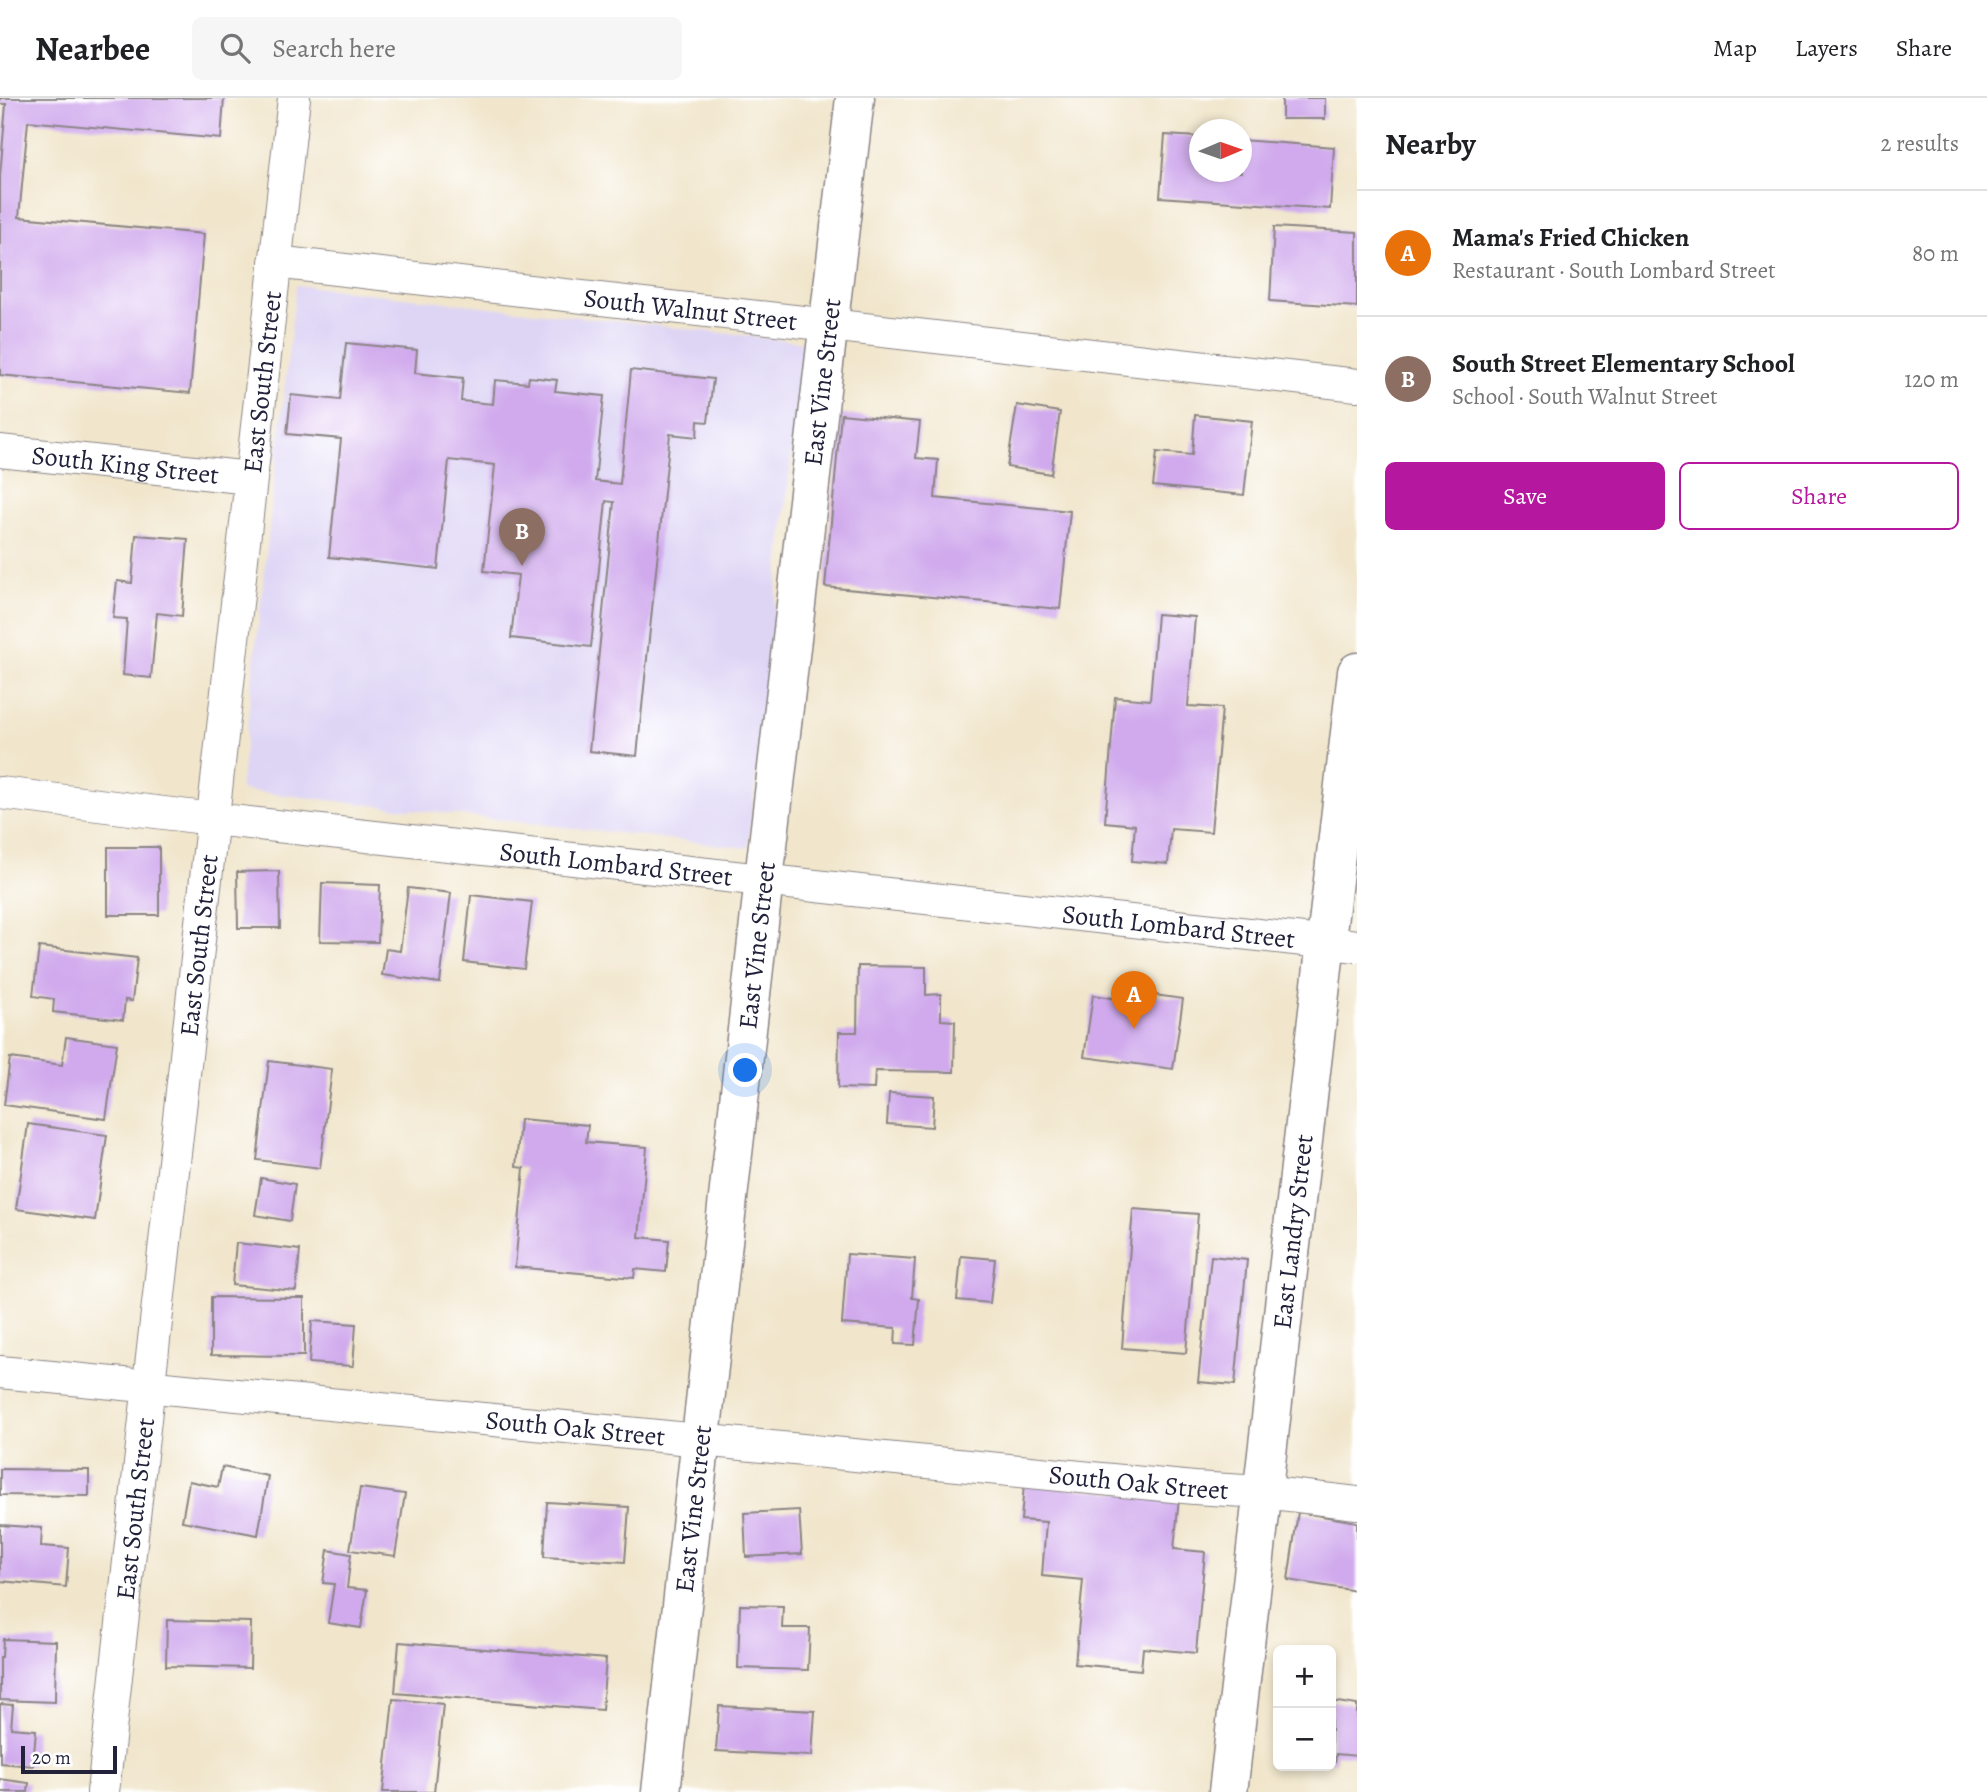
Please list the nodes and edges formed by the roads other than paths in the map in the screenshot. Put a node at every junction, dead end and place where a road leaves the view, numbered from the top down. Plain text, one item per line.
1 (294, 98) edge
2 (855, 98) edge
3 (275, 262) junction
4 (828, 324) junction
5 (1357, 385) edge
6 (0, 451) edge
7 (250, 478) junction
8 (1357, 672) edge
9 (0, 793) edge
10 (213, 819) junction
11 (764, 879) junction
12 (1341, 944) edge
13 (0, 1372) edge
14 (150, 1386) junction
15 (701, 1439) junction
16 (1262, 1492) junction
17 (1357, 1503) edge
18 (103, 1792) edge
19 (661, 1792) edge
20 (1228, 1792) edge

1 - 3 street, East South Street
2 - 4 highway, East Vine Street
3 - 4 street, South Walnut Street
3 - 7 street, East South Street
4 - 5 street, South Walnut Street
4 - 11 highway, East Vine Street
6 - 7 street, South King Street
7 - 10 street, East South Street
8 - 12 highway, East Landry Street
9 - 10 street, South Lombard Street
10 - 11 street, South Lombard Street
10 - 14 street, East South Street
11 - 12 street, South Lombard Street
11 - 15 highway, East Vine Street
12 - 16 highway, East Landry Street
13 - 14 street, South Oak Street
14 - 15 street, South Oak Street
14 - 18 street, East South Street
15 - 16 street, South Oak Street
15 - 19 highway, East Vine Street
16 - 17 street, South Oak Street
16 - 20 highway, East Landry Street

